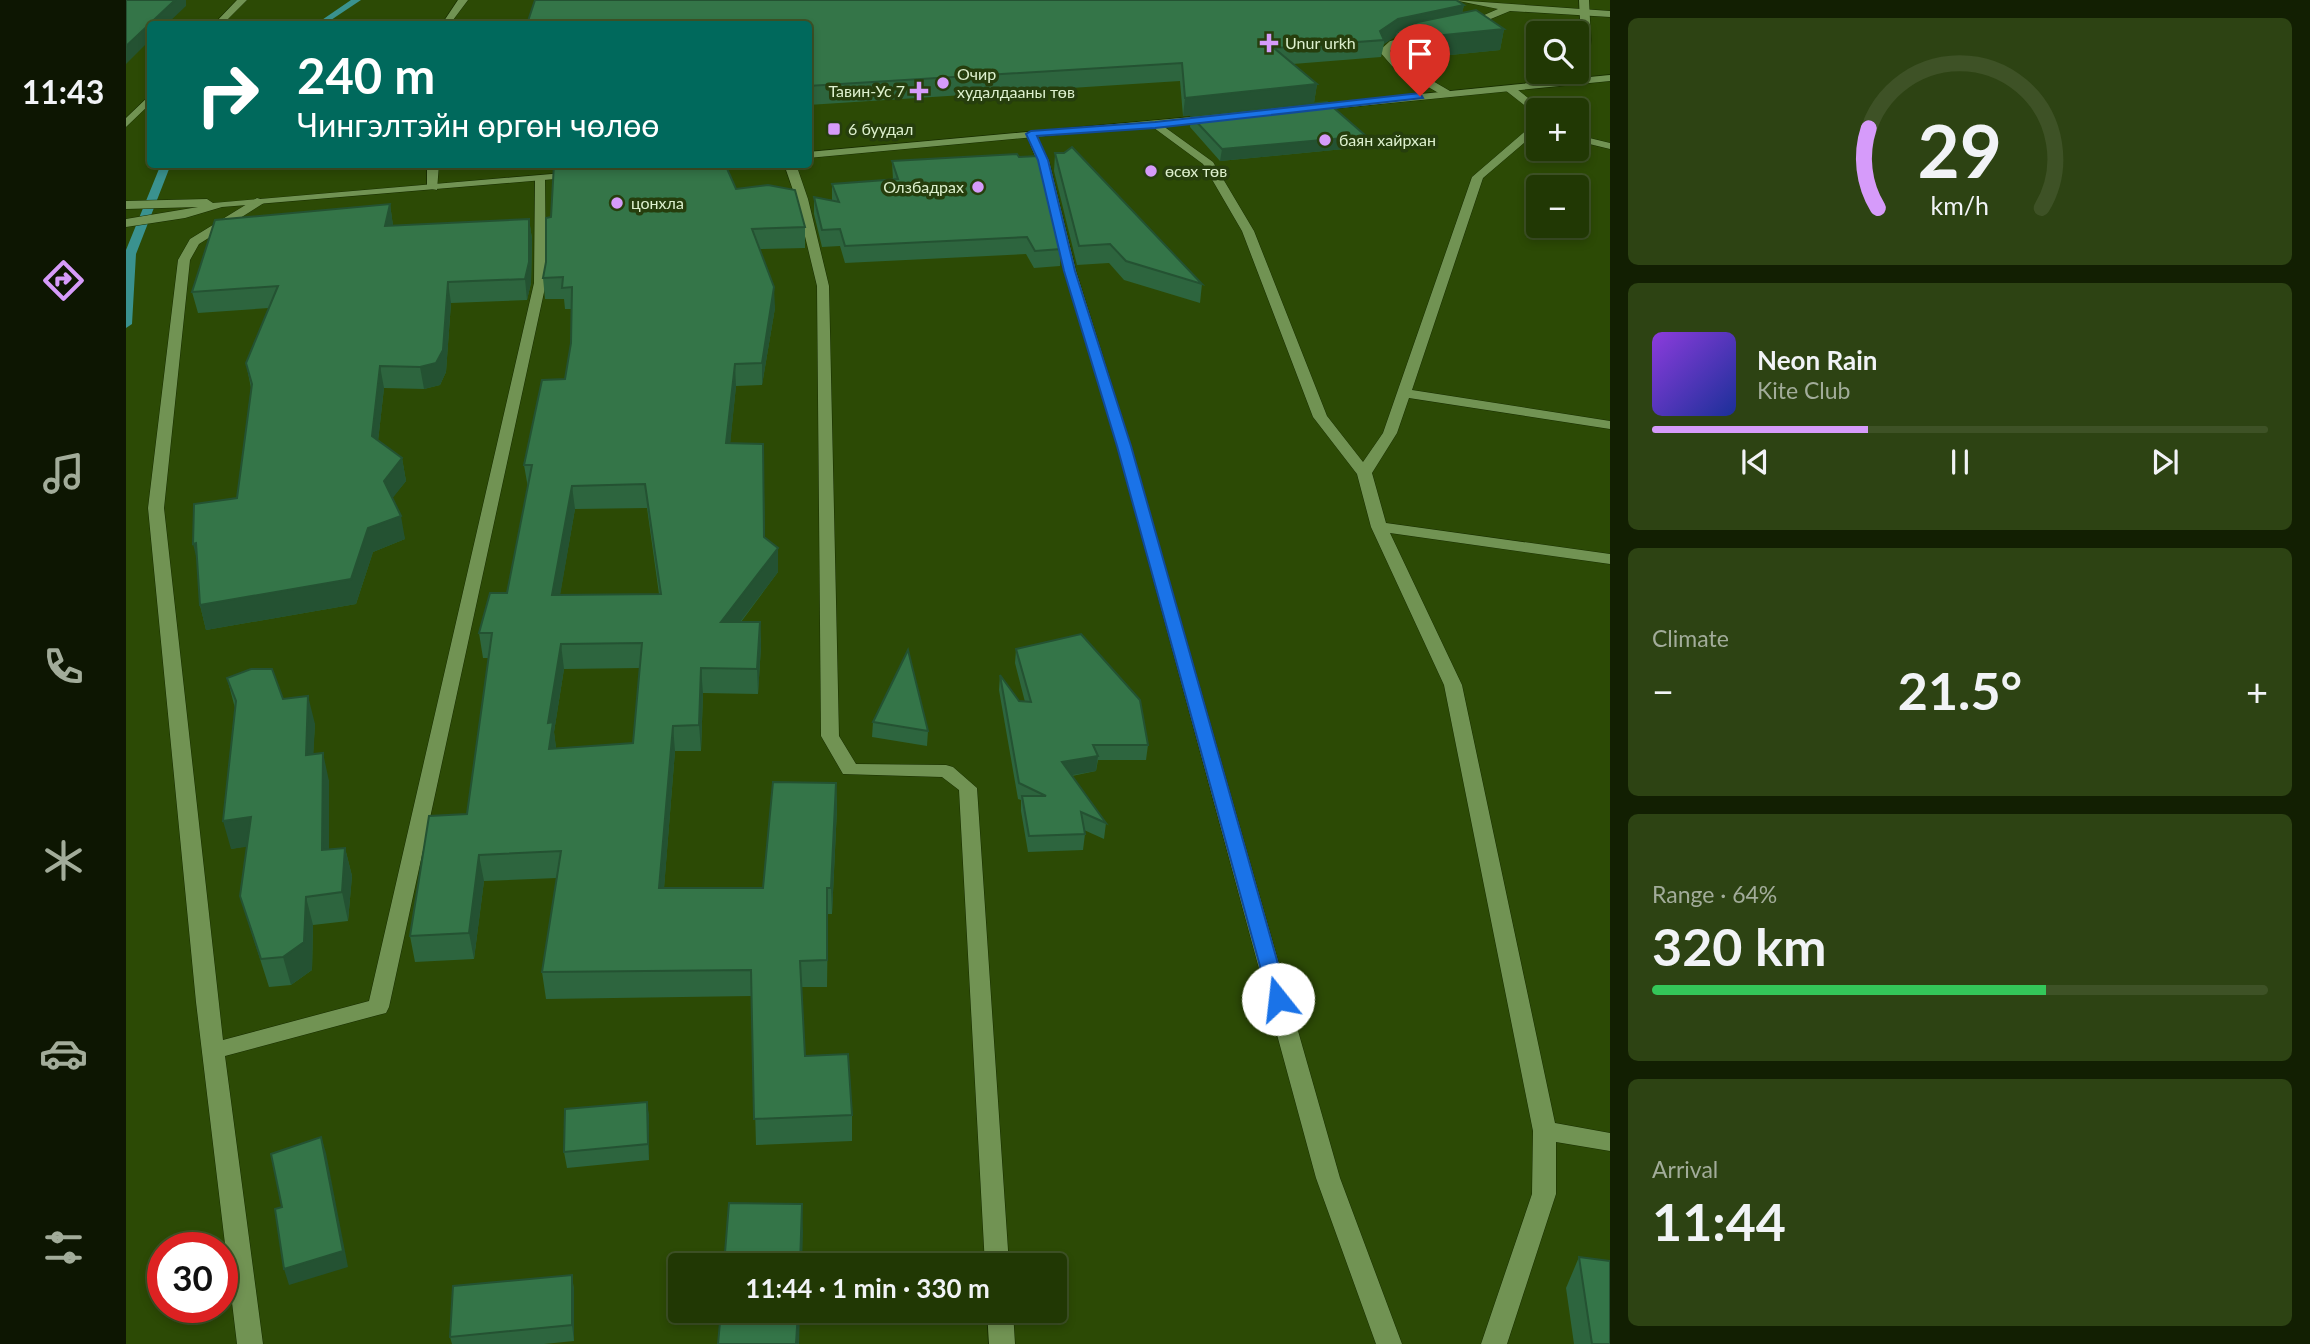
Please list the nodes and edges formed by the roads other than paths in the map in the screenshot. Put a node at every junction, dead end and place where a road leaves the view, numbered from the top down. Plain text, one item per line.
1 (242, 0) edge
2 (463, 0) edge
3 (1459, 0) edge
4 (1584, 0) edge
5 (1509, 8) junction
6 (1585, 14) junction
7 (1610, 14) edge
8 (221, 21) edge
9 (448, 21) edge
10 (1585, 21) edge
11 (1448, 31) edge
12 (1424, 36) edge
13 (1610, 78) edge
14 (1589, 80) edge
15 (1551, 84) edge
16 (1509, 88) junction
17 (1446, 93) junction
18 (147, 100) edge
19 (1526, 102) edge
20 (1294, 110) edge
21 (1224, 117) edge
22 (126, 124) edge
23 (1155, 125) junction
24 (1031, 134) junction
25 (1526, 137) edge
26 (1589, 141) edge
27 (1610, 146) edge
28 (812, 155) edge
29 (433, 168) edge
30 (791, 168) edge
31 (593, 174) edge
32 (539, 178) junction
33 (433, 188) junction
34 (261, 201) junction
35 (221, 204) junction
36 (126, 205) edge
37 (126, 223) edge
38 (1404, 393) junction
39 (1610, 425) edge
40 (1364, 473) junction
41 (1379, 527) junction
42 (1610, 559) edge
43 (213, 1051) junction
44 (1545, 1131) junction
45 (1610, 1142) edge
46 (996, 1253) edge
47 (1001, 1323) edge
48 (250, 1344) edge
49 (1002, 1344) edge
50 (1389, 1344) edge
51 (1494, 1344) edge

1 - 8 street
2 - 9 street
3 - 5 street
4 - 6 street
5 - 6 street
5 - 11 street
6 - 7 street
6 - 10 street
12 - 17 street
13 - 14 street
15 - 16 street
16 - 17 street
16 - 19 street
17 - 20 street
18 - 22 street
21 - 23 street
23 - 24 street
23 - 40 street
24 - 28 street
24 - 50 street
25 - 38 street
26 - 27 street
29 - 33 street
30 - 46 street
31 - 32 street
32 - 33 street
32 - 43 street
33 - 34 street
34 - 35 street
34 - 43 street
35 - 36 street
35 - 37 street
38 - 39 street
38 - 40 street
40 - 41 street
41 - 42 street
41 - 44 street
43 - 48 street
44 - 45 street
44 - 51 street
47 - 49 street

